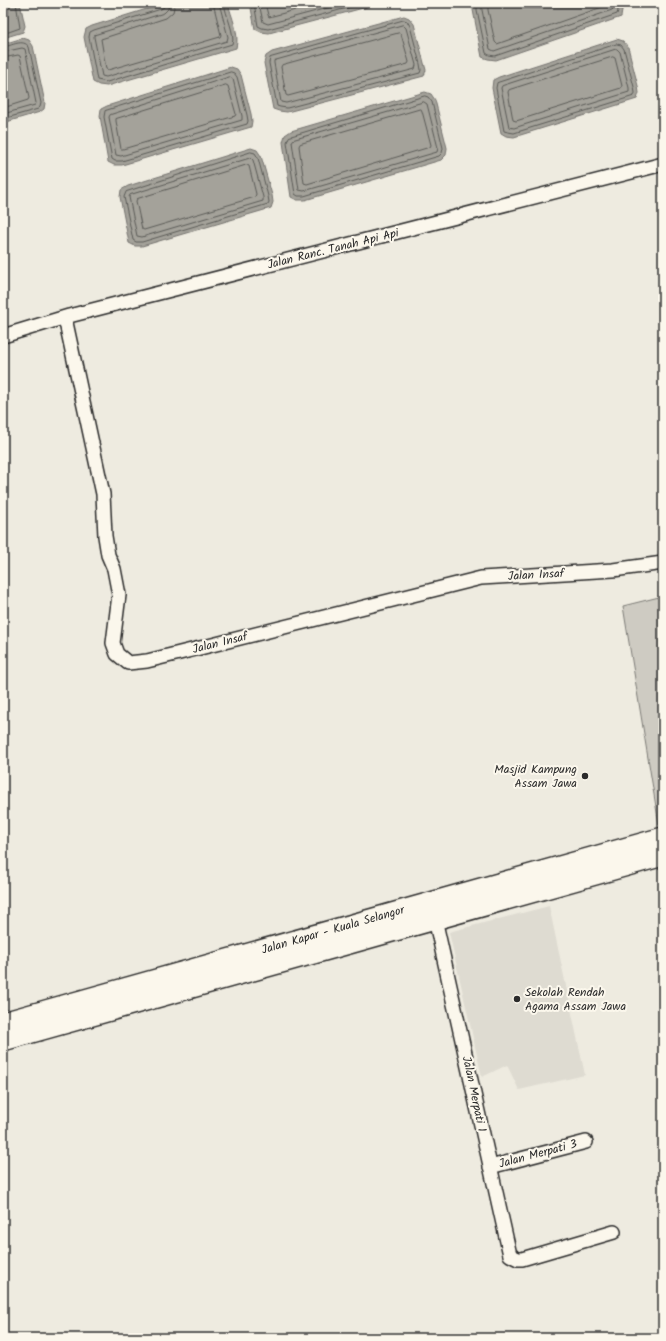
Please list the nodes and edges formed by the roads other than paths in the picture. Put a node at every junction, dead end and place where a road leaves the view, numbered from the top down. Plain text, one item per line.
1 (663, 164) edge
2 (65, 318) junction
3 (3, 336) edge
4 (663, 563) edge
5 (663, 837) edge
6 (663, 856) edge
7 (435, 920) junction
8 (3, 1022) edge
9 (3, 1041) edge
10 (586, 1142) dead end
11 (490, 1167) junction
12 (614, 1232) dead end

1 - 2 street, Jalan Ranc. Tanah Api Api
2 - 3 street, Jalan Ranc. Tanah Api Api
2 - 4 street, Jalan Insaf
5 - 8 highway, Jalan Kapar - Kuala Selangor
6 - 7 highway, Jalan Kapar - Kuala Selangor
7 - 9 highway, Jalan Kapar - Kuala Selangor
7 - 11 street, Jalan Merpati 1
10 - 11 street, Jalan Merpati 3
11 - 12 street, Jalan Merpati 1

